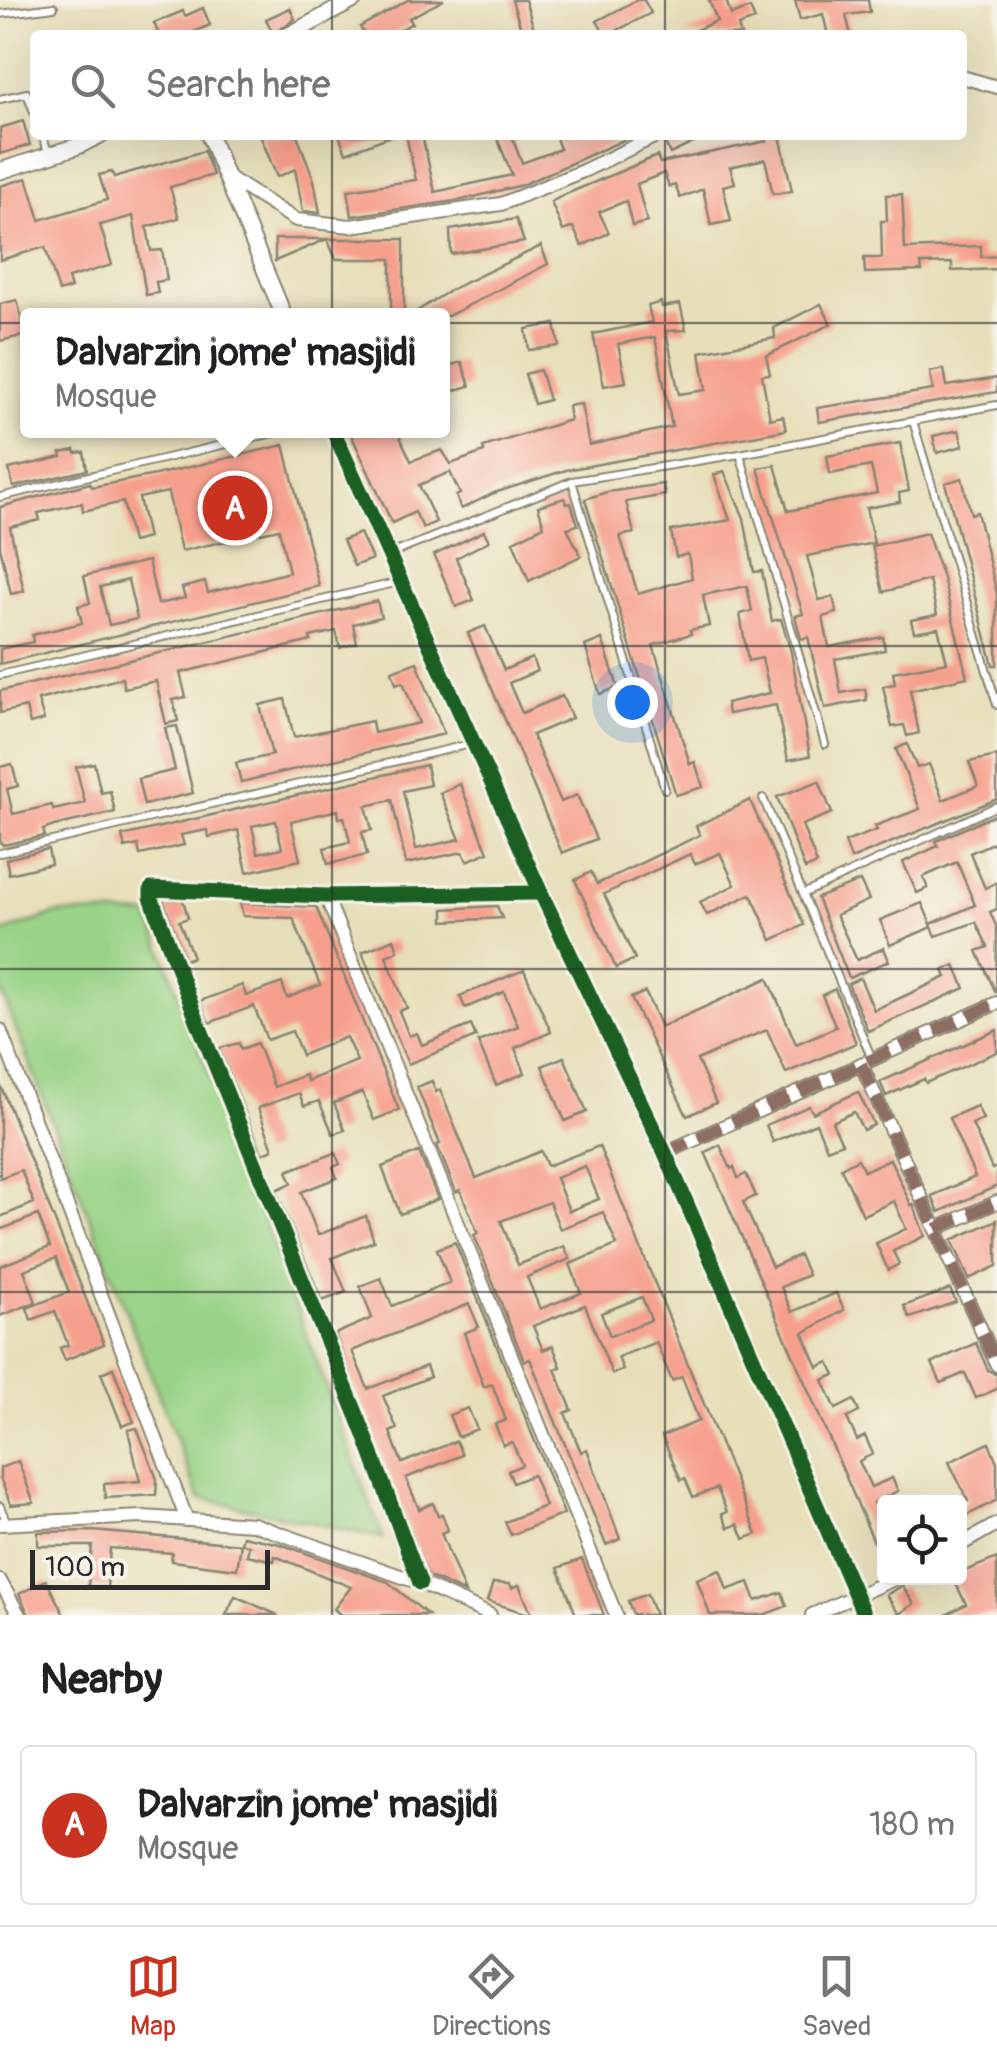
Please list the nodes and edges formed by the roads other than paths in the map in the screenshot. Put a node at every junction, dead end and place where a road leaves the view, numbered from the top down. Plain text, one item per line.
1 (354, 0) edge
2 (54, 7) dead end
3 (0, 14) edge
4 (298, 30) edge
5 (967, 78) edge
6 (997, 87) edge
7 (0, 99) edge
8 (30, 101) edge
9 (44, 140) edge
10 (88, 140) edge
11 (212, 140) edge
12 (648, 140) edge
13 (50, 155) junction
14 (0, 171) edge
15 (227, 177) junction
16 (281, 308) edge
17 (997, 405) edge
18 (913, 421) junction
19 (252, 438) edge
20 (336, 438) edge
21 (740, 454) junction
22 (572, 481) junction
23 (0, 497) edge
24 (390, 554) junction
25 (400, 582) junction
26 (0, 675) edge
27 (997, 706) edge
28 (472, 744) junction
29 (826, 744) dead end
30 (664, 789) dead end
31 (763, 798) dead end
32 (997, 806) edge
33 (0, 853) edge
34 (805, 892) junction
35 (541, 894) junction
36 (326, 896) junction
37 (997, 1003) edge
38 (0, 1030) edge
39 (866, 1062) junction
40 (664, 1153) junction
41 (997, 1202) edge
42 (936, 1229) junction
43 (997, 1365) edge
44 (0, 1506) edge
45 (187, 1520) junction
46 (3, 1523) edge
47 (997, 1524) edge
48 (967, 1541) edge
49 (0, 1580) edge
50 (420, 1583) junction
51 (882, 1585) edge
52 (856, 1598) junction
53 (19, 1615) edge
54 (490, 1615) edge
55 (616, 1615) edge
56 (812, 1615) edge
57 (864, 1615) edge

1 - 4 street
2 - 3 lane
5 - 6 street
7 - 8 lane
9 - 13 lane
10 - 13 street
11 - 15 street
12 - 15 street
13 - 14 street
15 - 16 street
17 - 18 lane
18 - 21 lane
18 - 27 lane
19 - 23 lane
20 - 24 street
21 - 22 lane
21 - 29 lane
22 - 24 lane
22 - 30 lane
24 - 25 street
25 - 26 lane
25 - 28 street
28 - 33 lane
28 - 35 street
31 - 34 lane
32 - 34 lane
34 - 39 lane
35 - 36 street
35 - 40 street
36 - 50 street
36 - 55 street
37 - 39 street
38 - 45 street
39 - 40 street
39 - 42 street
40 - 52 street
41 - 42 street
42 - 43 street
44 - 46 lane
45 - 46 street
45 - 50 street
47 - 48 street
49 - 53 street
50 - 54 street
51 - 52 street
52 - 56 street
52 - 57 street

